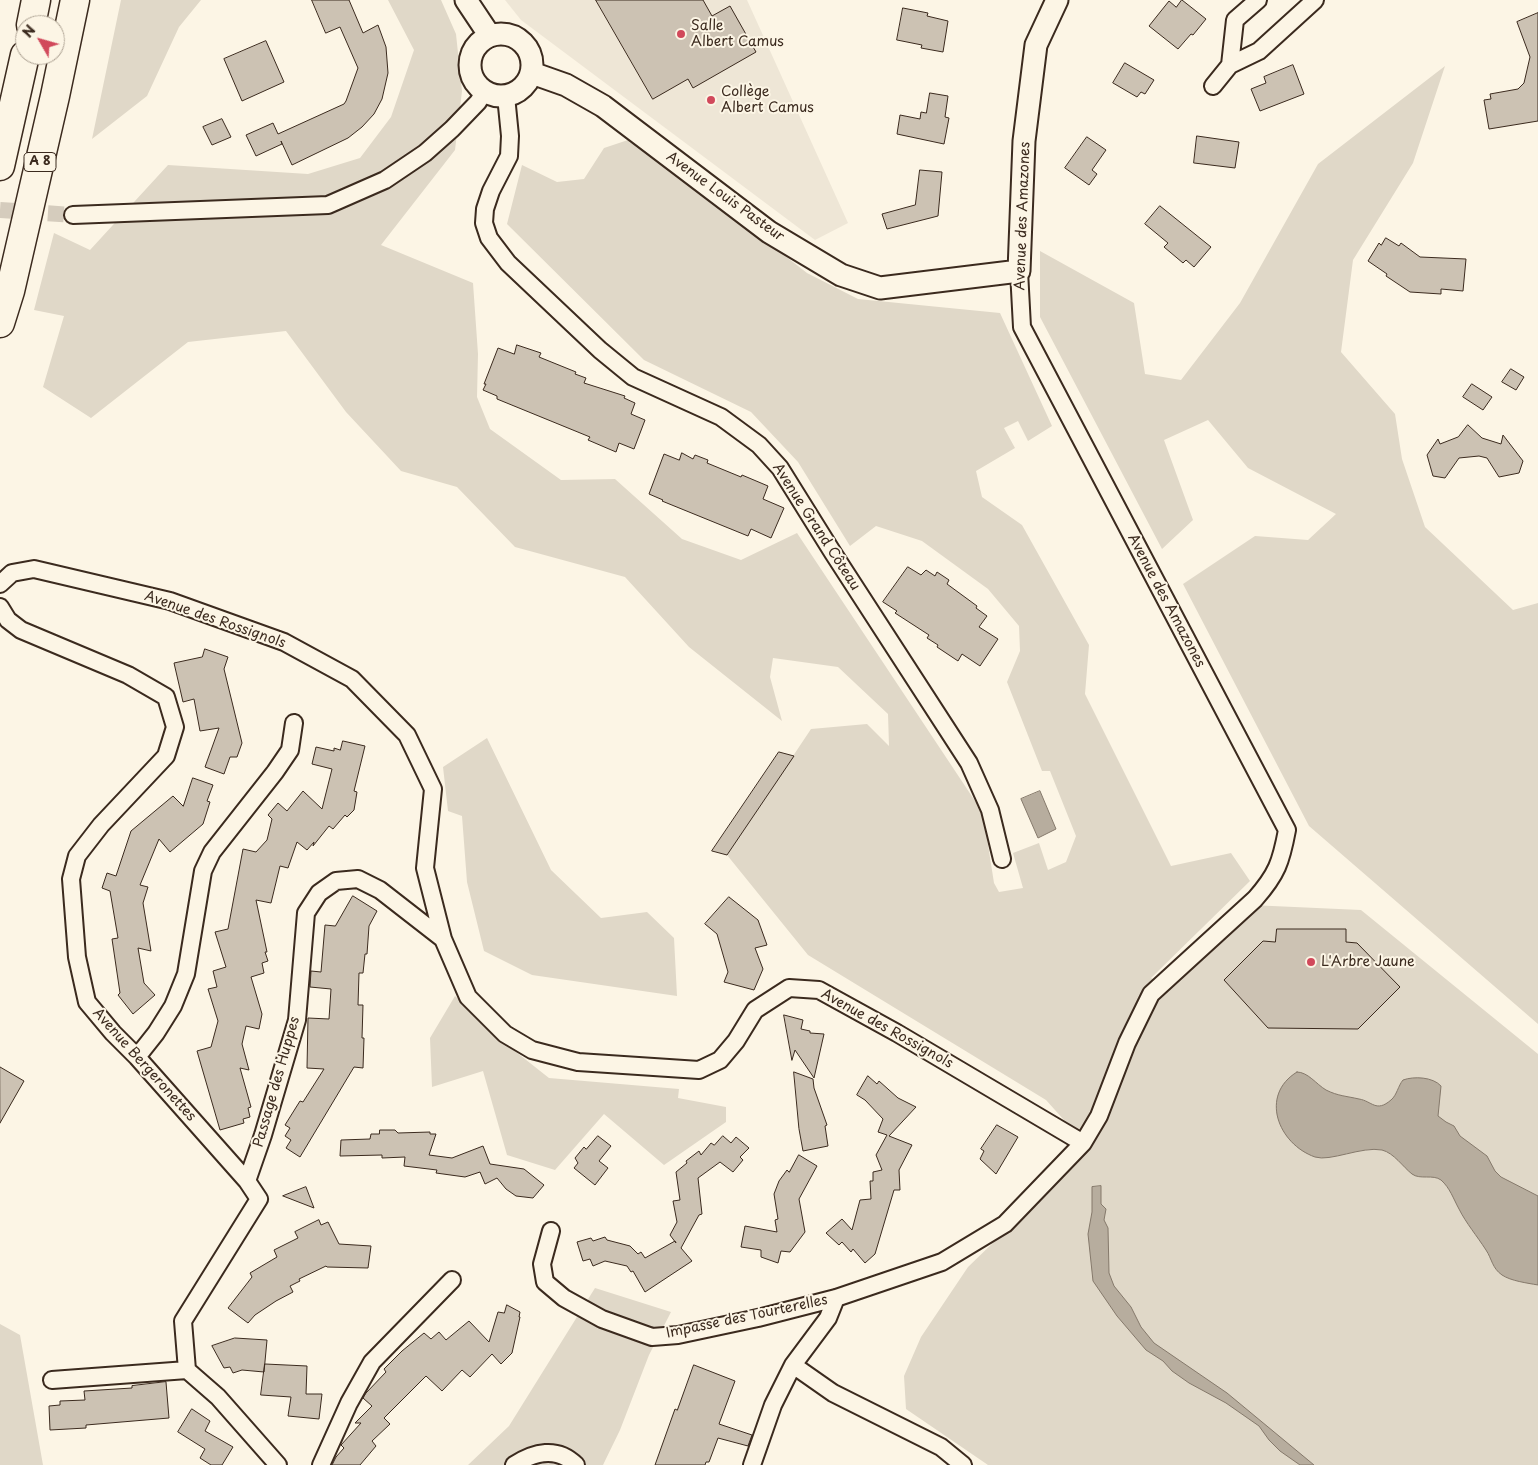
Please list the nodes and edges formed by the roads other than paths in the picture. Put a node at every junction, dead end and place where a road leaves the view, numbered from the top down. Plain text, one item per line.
1 (36, 0) edge
2 (75, 0) edge
3 (466, 0) edge
4 (1057, 0) edge
5 (1258, 0) edge
6 (1315, 0) edge
7 (33, 15) edge
8 (490, 36) junction
9 (23, 65) edge
10 (1230, 65) junction
11 (532, 73) junction
12 (1213, 86) dead end
13 (484, 92) junction
14 (506, 96) junction
15 (0, 166) edge
16 (73, 215) tunnel mouth
17 (1019, 271) junction
18 (0, 323) edge
19 (0, 584) edge
20 (0, 607) edge
21 (294, 723) dead end
22 (1002, 859) dead end
23 (443, 939) junction
24 (137, 1057) junction
25 (1084, 1143) junction
26 (247, 1181) junction
27 (551, 1231) dead end
28 (452, 1280) dead end
29 (836, 1298) junction
30 (793, 1365) junction
31 (187, 1370) junction
32 (52, 1380) dead end
33 (278, 1465) edge
34 (321, 1465) edge
35 (514, 1465) edge
36 (576, 1465) edge
37 (752, 1465) edge
38 (963, 1465) edge

1 - 7 highway
2 - 18 highway, A 8
3 - 8 street
4 - 17 street, Avenue des Amazones
5 - 10 street
6 - 10 street
8 - 11 street
8 - 13 street
9 - 15 highway, A 8
10 - 12 street
11 - 14 street
11 - 17 street, Avenue Louis Pasteur
13 - 14 street
13 - 16 street
14 - 22 street, Avenue Grand Côteau
17 - 25 street, Avenue des Amazones
19 - 23 street, Avenue des Rossignols
20 - 24 street, Avenue Bergeronettes
21 - 24 street
23 - 25 street, Avenue des Rossignols
23 - 26 street, Passage des Huppes
24 - 26 street, Avenue Bergeronettes
25 - 29 street, Avenue des Amazones
26 - 31 street, Avenue Bergeronettes
27 - 29 street, Impasse des Tourterelles
28 - 34 street
29 - 30 street
30 - 37 street
30 - 38 street
31 - 32 street
31 - 33 street
35 - 36 street

